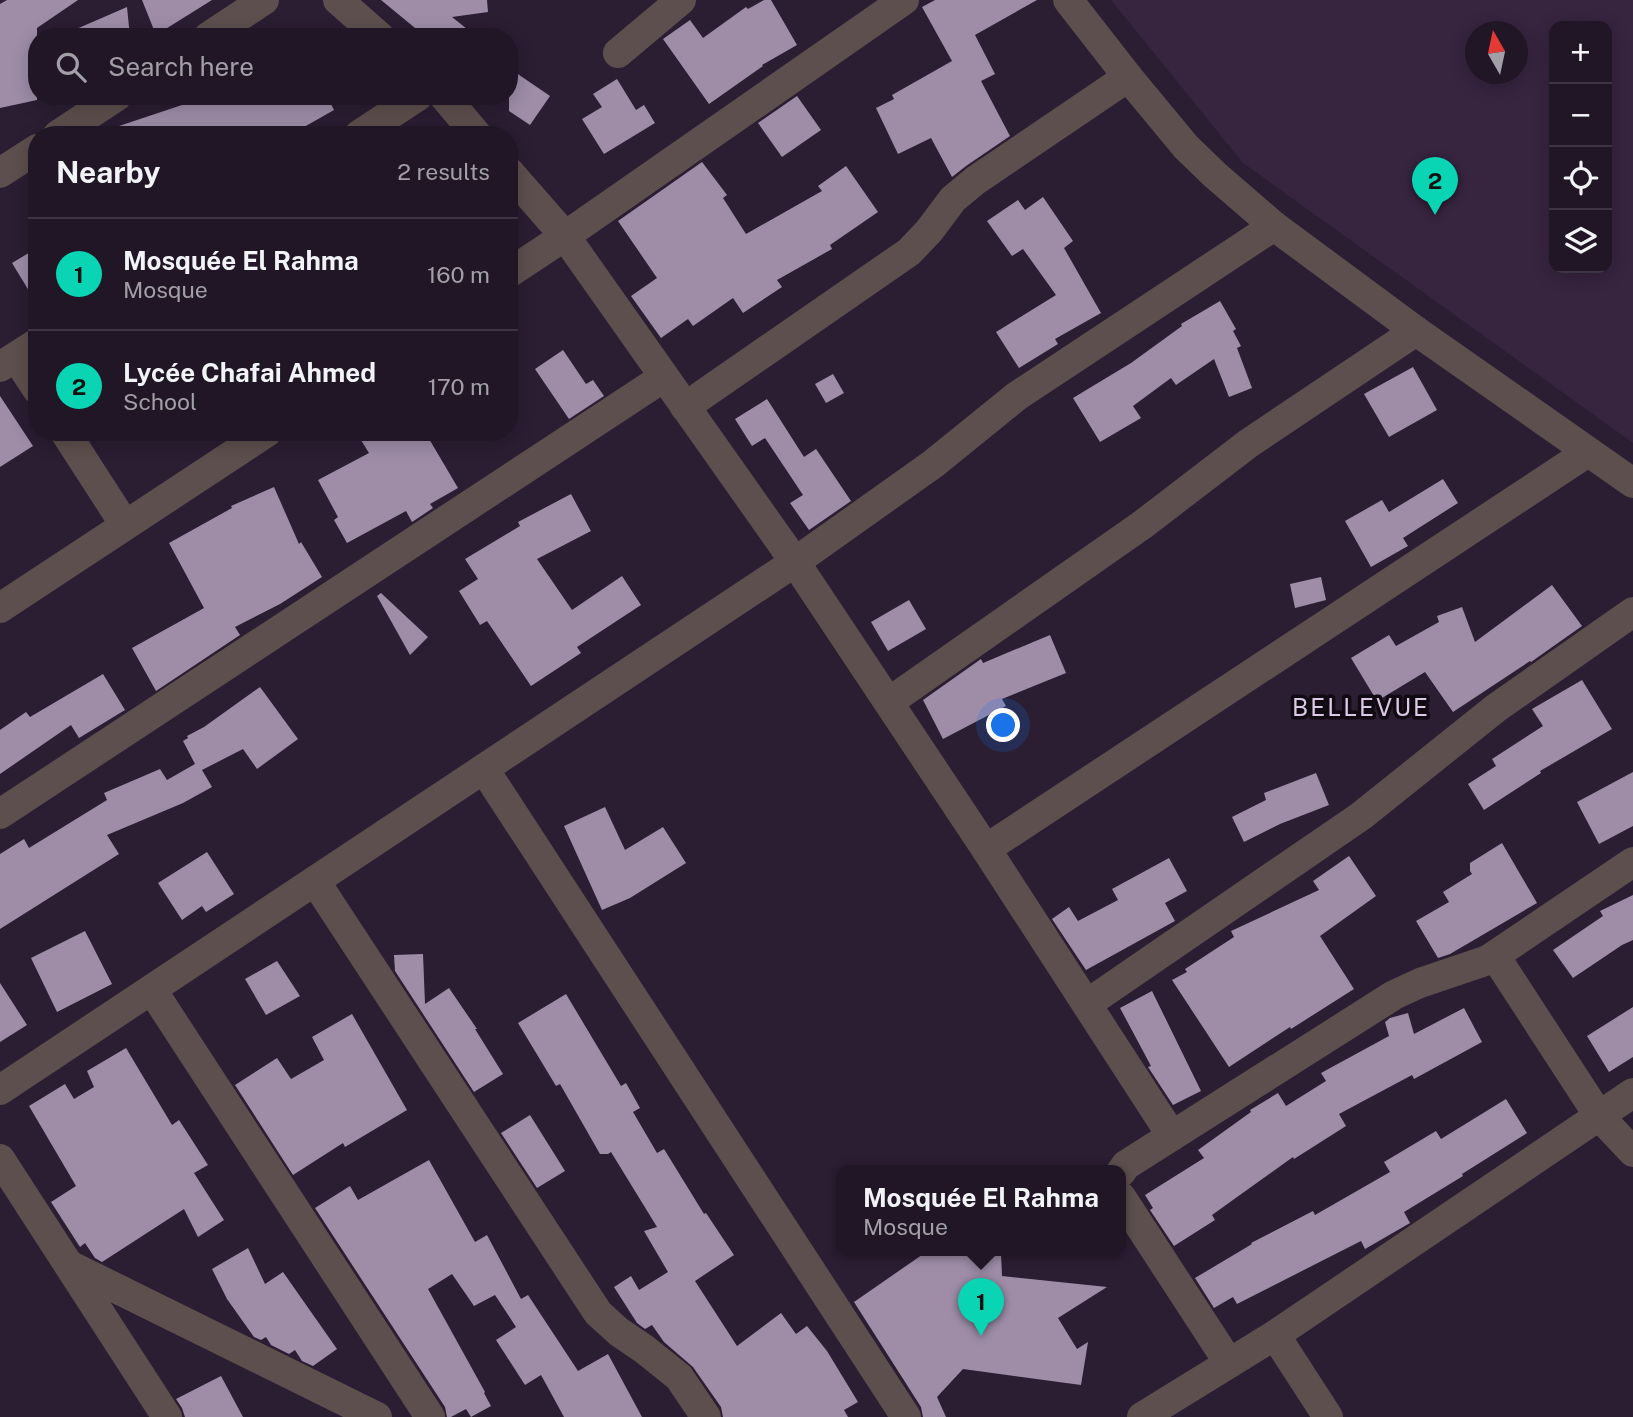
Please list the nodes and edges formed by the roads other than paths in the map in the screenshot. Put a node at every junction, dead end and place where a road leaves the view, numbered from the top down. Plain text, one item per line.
1 (264, 0) edge
2 (338, 0) edge
3 (681, 0) edge
4 (904, 0) edge
5 (1068, 0) edge
6 (222, 28) edge
7 (370, 28) edge
8 (618, 53) dead end
9 (1128, 77) junction
10 (103, 105) edge
11 (404, 105) edge
12 (452, 105) edge
13 (72, 126) edge
14 (373, 126) edge
15 (469, 126) edge
16 (28, 155) edge
17 (0, 173) edge
18 (518, 182) edge
19 (1274, 226) junction
20 (565, 236) junction
21 (518, 267) edge
22 (1416, 331) junction
23 (17, 356) edge
24 (28, 374) edge
25 (664, 377) junction
26 (685, 407) junction
27 (71, 441) edge
28 (253, 441) edge
29 (1588, 452) junction
30 (1633, 483) edge
31 (125, 525) junction
32 (795, 562) junction
33 (0, 608) edge
34 (1633, 612) edge
35 (889, 702) junction
36 (484, 769) junction
37 (0, 814) edge
38 (986, 849) junction
39 (1633, 862) edge
40 (315, 881) junction
41 (1495, 956) junction
42 (152, 989) junction
43 (1087, 1004) junction
44 (0, 1090) edge
45 (1633, 1093) edge
46 (1599, 1115) junction
47 (1172, 1136) junction
48 (1633, 1152) edge
49 (0, 1159) edge
50 (1126, 1165) edge
51 (1126, 1205) edge
52 (69, 1265) junction
53 (1275, 1335) junction
54 (1229, 1363) junction
55 (167, 1417) edge
56 (377, 1417) edge
57 (430, 1417) edge
58 (706, 1417) edge
59 (906, 1417) edge
60 (1142, 1417) edge
61 (1328, 1417) edge

1 - 6 street
2 - 7 street
3 - 8 street
4 - 20 street
5 - 9 street
9 - 19 street
9 - 26 street
10 - 13 street
11 - 14 street
12 - 15 street
16 - 17 street
18 - 20 street
19 - 22 street
19 - 32 street
20 - 21 street
20 - 25 street
22 - 29 street
22 - 35 street
23 - 24 street
25 - 26 street
25 - 37 street
26 - 32 street
27 - 31 street
28 - 31 street
29 - 30 street
29 - 38 street
31 - 33 street
32 - 35 street
32 - 36 street
34 - 43 street
35 - 38 street
36 - 40 street
36 - 59 street
38 - 43 street
39 - 41 street
40 - 42 street
40 - 58 street
41 - 46 street
41 - 47 street
42 - 44 street
42 - 57 street
43 - 47 street
45 - 46 street
46 - 48 street
46 - 53 street
47 - 50 street
49 - 52 street
51 - 54 street
52 - 55 street
52 - 56 street
53 - 54 street
53 - 61 street
54 - 60 street

